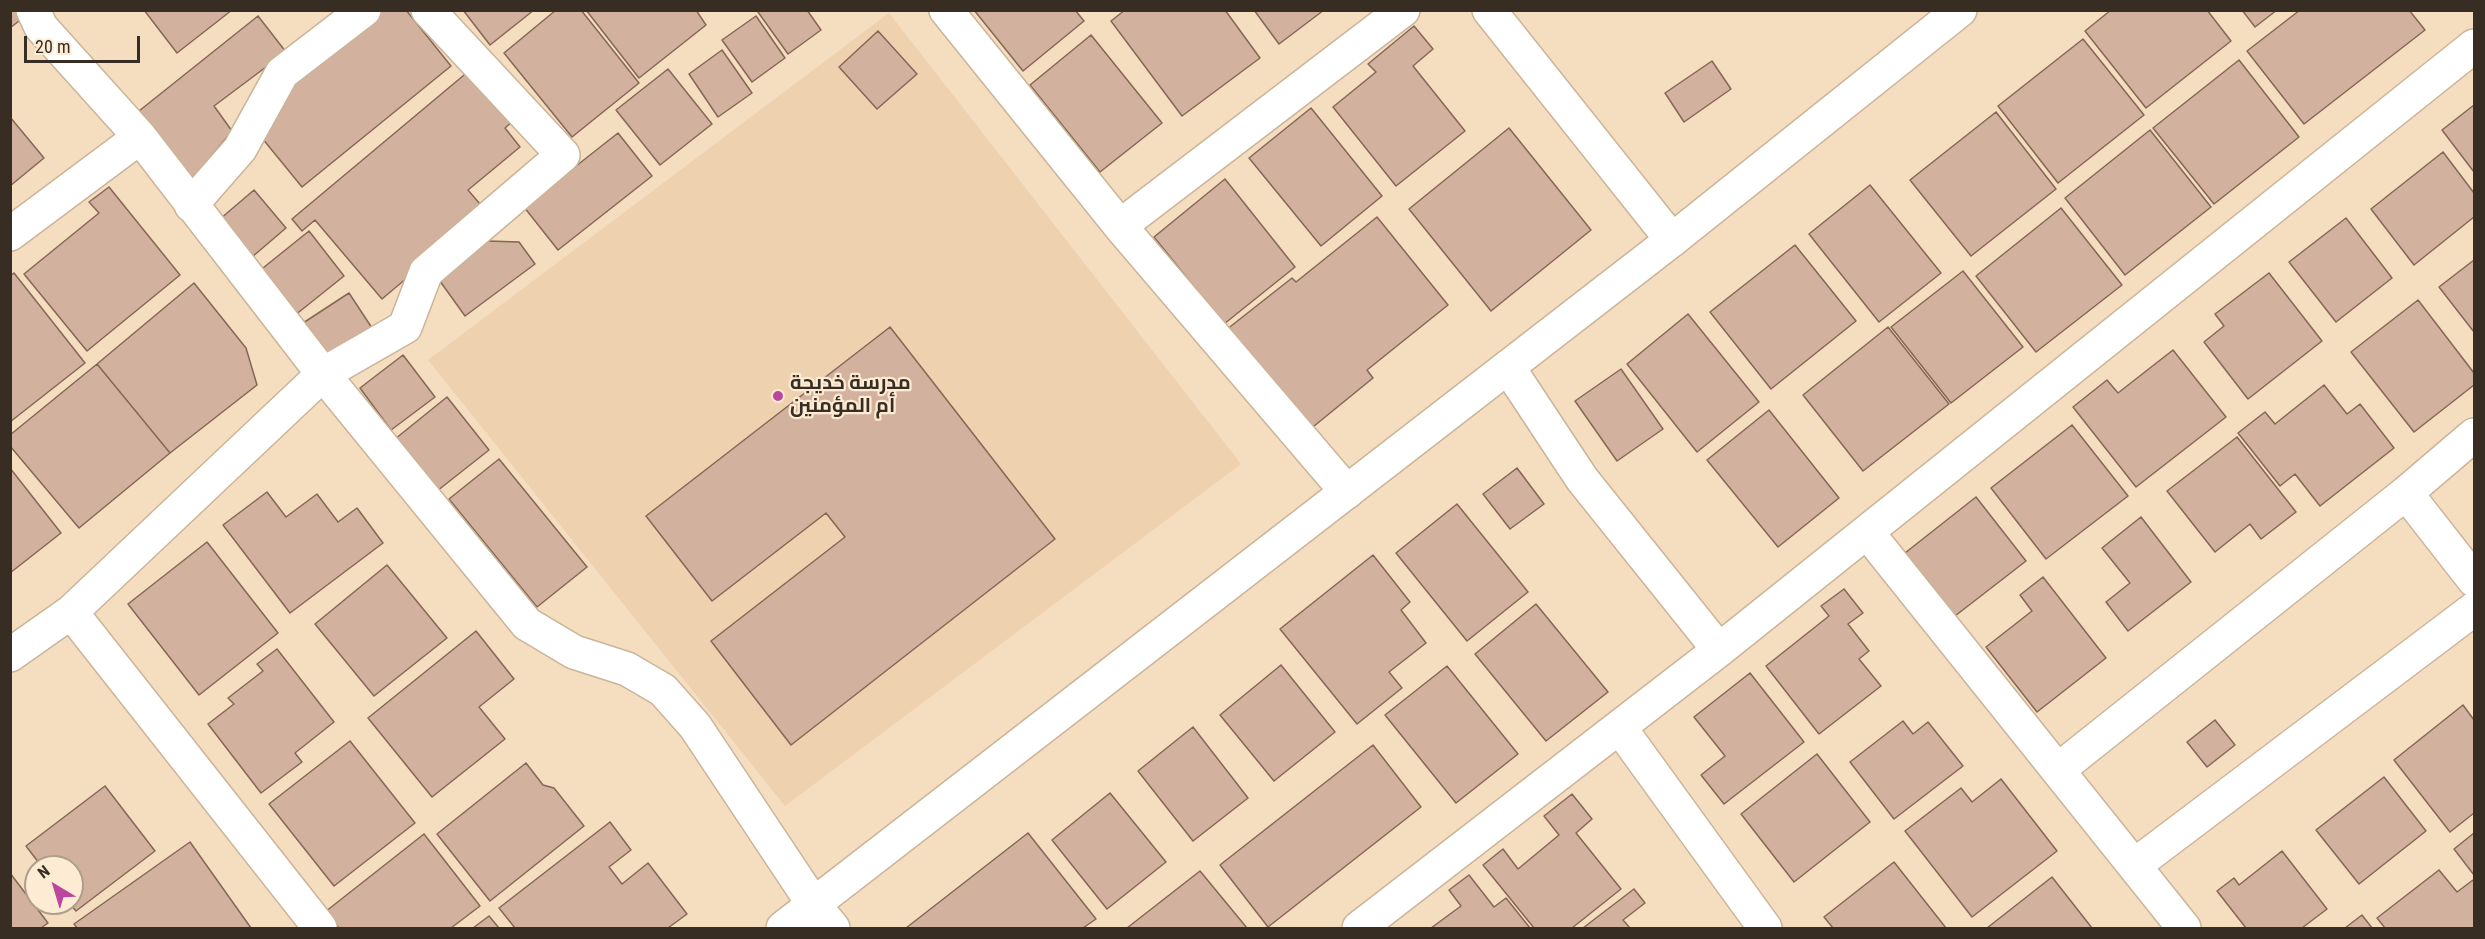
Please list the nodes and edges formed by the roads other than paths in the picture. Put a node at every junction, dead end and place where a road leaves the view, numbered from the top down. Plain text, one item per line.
1 (33, 10) edge
2 (364, 10) edge
3 (428, 10) edge
4 (946, 10) edge
5 (1404, 10) edge
6 (1489, 10) edge
7 (1960, 10) edge
8 (2475, 46) edge
9 (140, 137) junction
10 (191, 205) junction
11 (1120, 226) junction
12 (10, 234) edge
13 (1672, 240) junction
14 (1508, 367) junction
15 (323, 374) junction
16 (2475, 435) edge
17 (1347, 492) junction
18 (2406, 493) junction
19 (1867, 532) junction
20 (2475, 579) edge
21 (2475, 609) edge
22 (71, 612) junction
23 (1719, 650) junction
24 (10, 655) edge
25 (1620, 728) junction
26 (2058, 770) junction
27 (2135, 865) junction
28 (824, 917) edge
29 (320, 928) edge
30 (783, 928) edge
31 (1359, 928) edge
32 (1765, 928) edge
33 (2184, 928) edge

1 - 9 street
2 - 10 street
3 - 15 street
4 - 11 street
5 - 11 street
6 - 13 street
7 - 13 street
8 - 19 street
9 - 10 street
9 - 12 street
10 - 15 street
11 - 17 street
13 - 14 street
14 - 17 street
14 - 23 street
15 - 22 street
15 - 28 street
16 - 18 street
17 - 28 street
18 - 20 street
18 - 26 street
19 - 23 street
19 - 26 street
21 - 27 street
22 - 24 street
22 - 29 street
23 - 25 street
25 - 31 street
25 - 32 street
26 - 27 street
27 - 33 street
28 - 30 street

